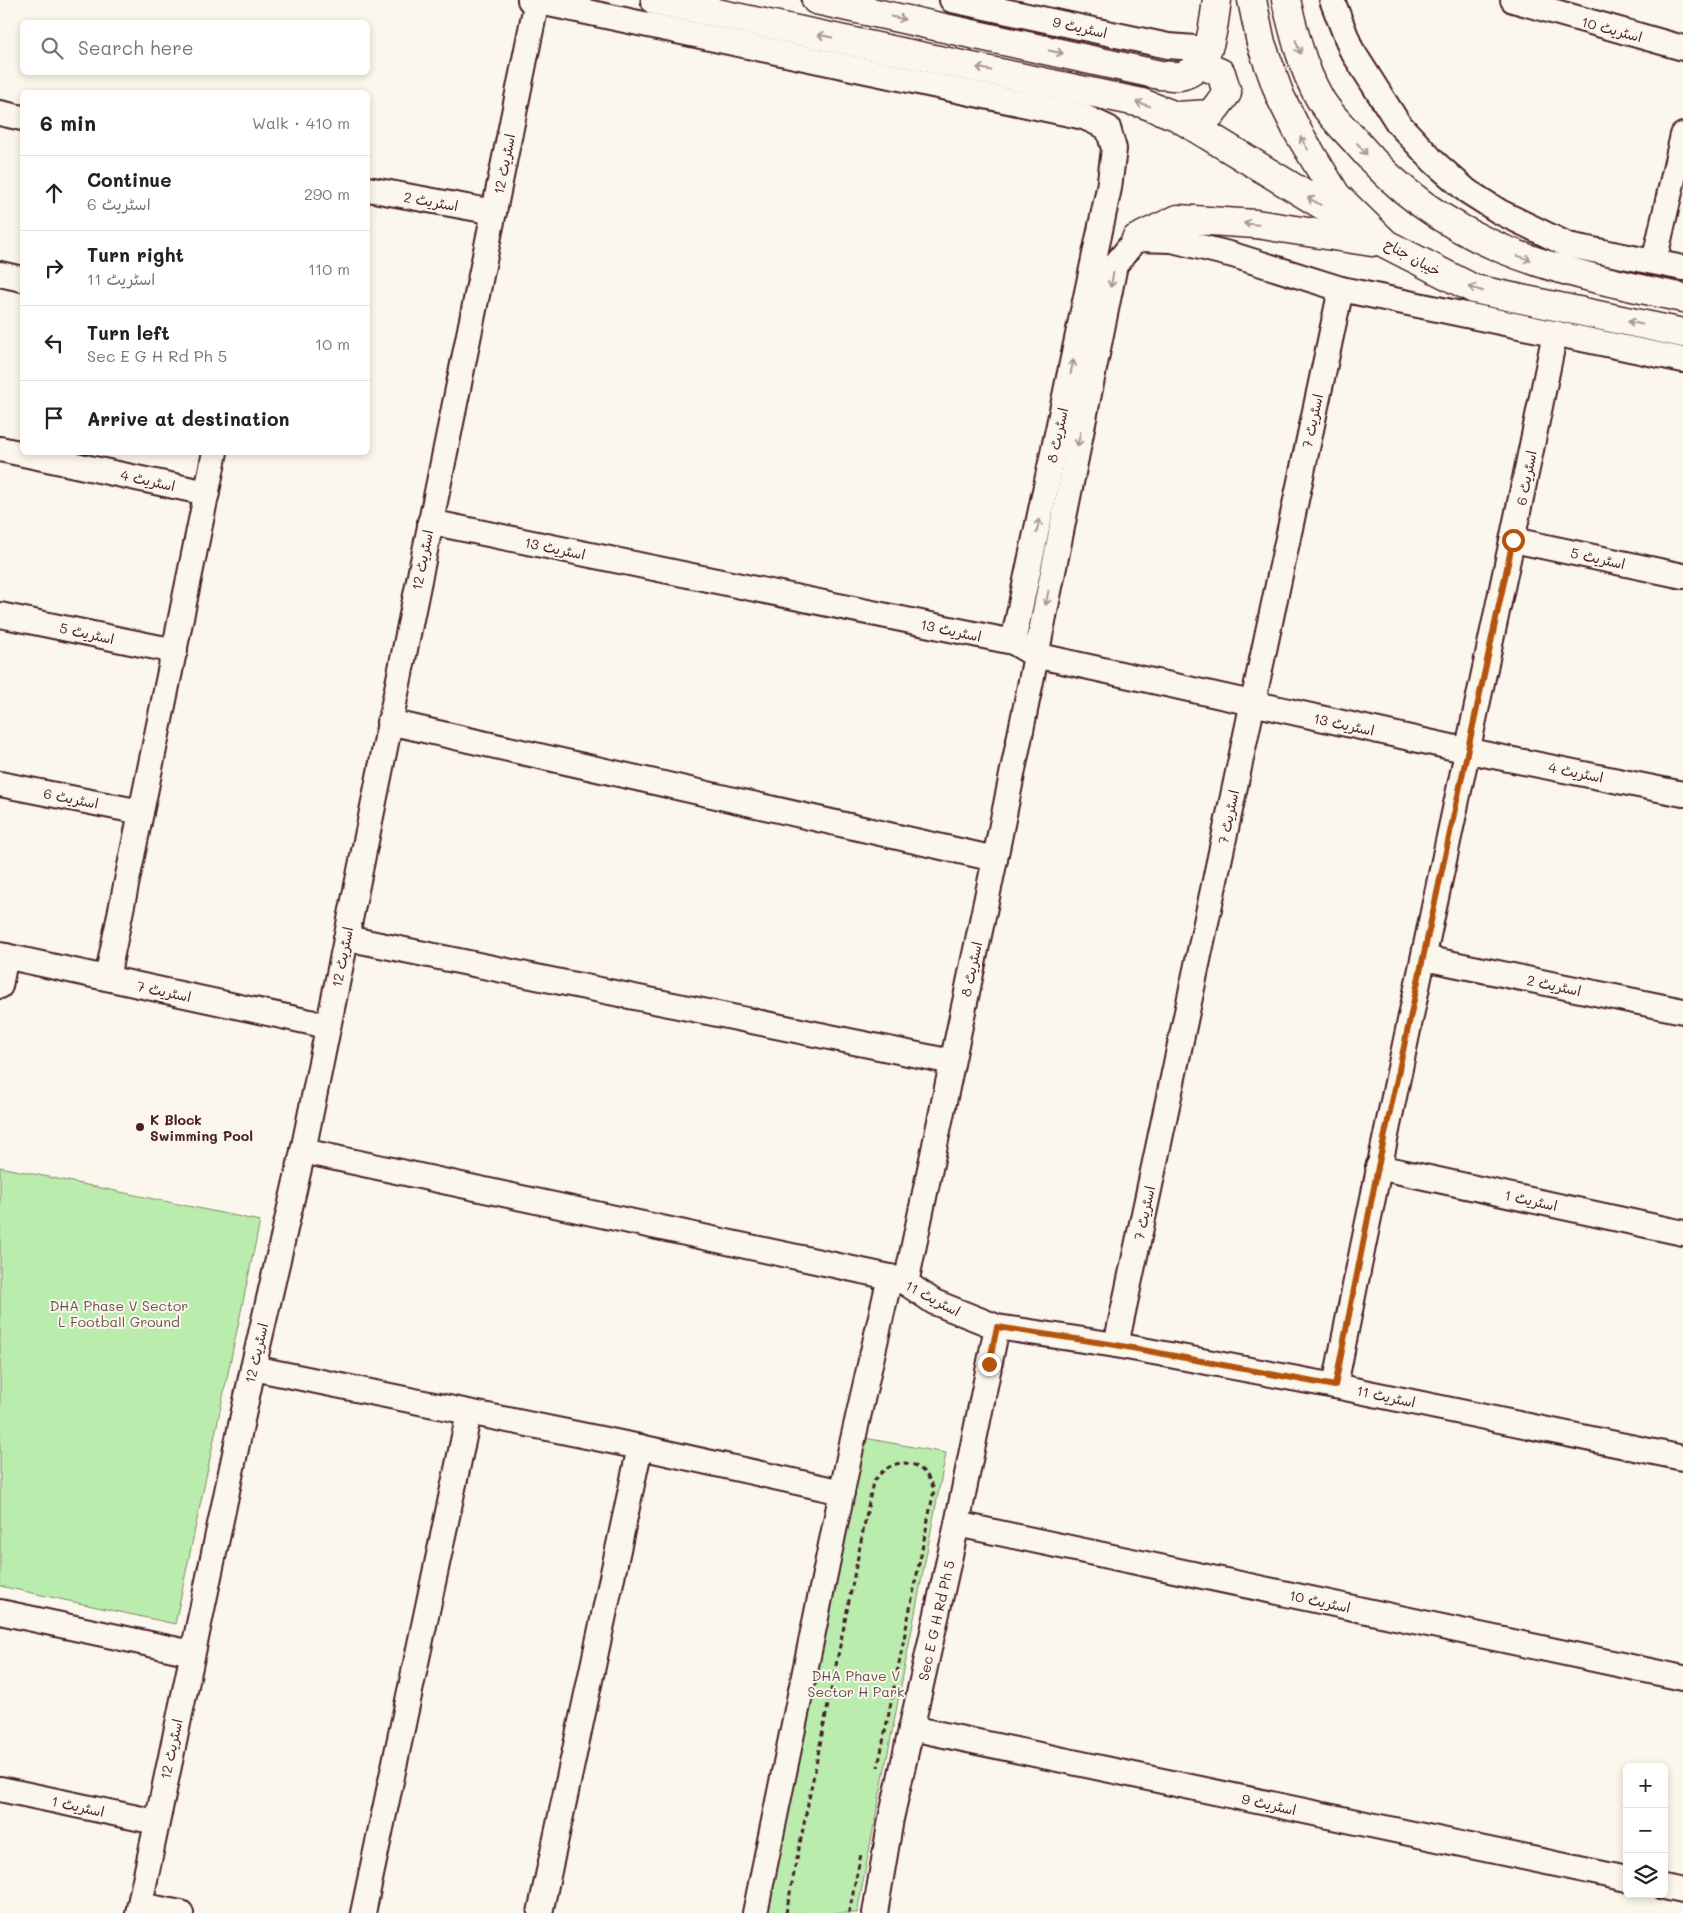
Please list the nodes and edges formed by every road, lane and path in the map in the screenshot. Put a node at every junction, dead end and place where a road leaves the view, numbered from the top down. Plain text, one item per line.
1 (534, 0) edge
2 (654, 0) edge
3 (816, 0) edge
4 (952, 0) edge
5 (1218, 0) edge
6 (1252, 0) edge
7 (1286, 0) edge
8 (1332, 0) edge
9 (1513, 0) edge
10 (1683, 48) edge
11 (1204, 57) junction
12 (0, 113) edge
13 (1176, 116) junction
14 (20, 118) edge
15 (1683, 134) edge
16 (370, 189) edge
17 (494, 212) junction
18 (1136, 239) junction
19 (1386, 244) junction
20 (1564, 257) junction
21 (1654, 262) junction
22 (1683, 268) edge
23 (0, 274) edge
24 (20, 279) edge
25 (1340, 289) junction
26 (1683, 298) edge
27 (1554, 333) junction
28 (1683, 333) edge
29 (1683, 360) edge
30 (0, 449) edge
31 (20, 453) edge
32 (28, 455) edge
33 (214, 455) edge
34 (207, 493) junction
35 (430, 522) junction
36 (1513, 540) junction
37 (1683, 576) edge
38 (0, 615) edge
39 (1013, 642) junction
40 (175, 651) junction
41 (1036, 655) junction
42 (1252, 704) junction
43 (389, 722) junction
44 (1469, 751) junction
45 (0, 784) edge
46 (1683, 794) edge
47 (142, 812) junction
48 (995, 858) junction
49 (346, 938) junction
50 (3, 956) edge
51 (1424, 958) junction
52 (107, 978) junction
53 (0, 986) edge
54 (1683, 1011) edge
55 (328, 1026) junction
56 (952, 1062) junction
57 (303, 1151) junction
58 (1378, 1167) junction
59 (1683, 1232) edge
60 (898, 1280) junction
61 (997, 1327) junction
62 (1116, 1345) junction
63 (253, 1368) junction
64 (1335, 1386) junction
65 (469, 1413) junction
66 (640, 1447) junction
67 (1683, 1458) edge
68 (842, 1492) junction
69 (957, 1524) junction
70 (0, 1612) edge
71 (192, 1653) junction
72 (1683, 1678) edge
73 (912, 1728) junction
74 (878, 1769) dead end
75 (0, 1789) edge
76 (156, 1822) junction
77 (862, 1846) dead end
78 (1623, 1878) edge
79 (1668, 1888) edge
80 (1683, 1891) edge
81 (139, 1909) edge
82 (181, 1913) edge
83 (363, 1913) edge
84 (540, 1913) edge
85 (755, 1913) edge
86 (786, 1913) edge
87 (849, 1913) edge
88 (876, 1913) edge

1 - 17 street, اسٹریٹ 12
39 -> 1 street, اسٹریٹ 8
13 -> 2 main road
3 -> 11 main road
4 - 11 street, اسٹریٹ 9
5 - 11 main road
19 -> 6 main road, خیبان جناح
7 -> 20 main road
8 - 20 street
9 - 10 street, اسٹریٹ 10
11 - 13 main road
12 - 14 street
19 -> 13 main road
15 - 21 street
16 - 17 street, اسٹریٹ 2
17 - 35 street, اسٹریٹ 12
19 -> 18 main road
18 - 25 street
18 -> 41 street, اسٹریٹ 8
28 -> 19 main road, خیبان جناح
20 - 21 street
20 - 26 main road
21 - 22 street
23 - 24 street
25 - 27 street
25 - 42 street, اسٹریٹ 7
27 - 29 street
27 - 36 street, اسٹریٹ 6
30 - 31 street, اسٹریٹ 4
32 - 34 street, اسٹریٹ 4
33 - 34 street
34 - 40 street
35 - 39 street, اسٹریٹ 13
35 - 43 street, اسٹریٹ 12
36 - 37 street, اسٹریٹ 5
36 - 44 street, اسٹریٹ 6
38 - 40 street, اسٹریٹ 5
39 - 41 street, اسٹریٹ 13
40 - 47 street
41 - 42 street, اسٹریٹ 13
41 - 48 street, اسٹریٹ 8
42 - 44 street, اسٹریٹ 13
42 - 62 street, اسٹریٹ 7
43 - 48 street
43 - 49 street, اسٹریٹ 12
44 - 46 street, اسٹریٹ 4
44 - 51 street, اسٹریٹ 6
45 - 47 street, اسٹریٹ 6
47 - 52 street
48 - 56 street, اسٹریٹ 8
49 - 55 street, اسٹریٹ 12
49 - 56 street
50 - 52 street, اسٹریٹ 7
50 - 53 street
51 - 54 street, اسٹریٹ 2
51 - 58 street, اسٹریٹ 6
52 - 55 street, اسٹریٹ 7
55 - 57 street, اسٹریٹ 12
56 - 60 street, اسٹریٹ 8
57 - 60 street
57 - 63 street, اسٹریٹ 12
58 - 59 street, اسٹریٹ 1
58 - 64 street, اسٹریٹ 6
60 - 61 street, اسٹریٹ 11
60 - 68 street, اسٹریٹ 8
61 - 62 street, اسٹریٹ 11
61 - 69 street, Sec E G H Rd Ph 5
62 - 64 street, اسٹریٹ 11
63 - 65 street
63 - 71 street, اسٹریٹ 12
64 - 67 street, اسٹریٹ 11
65 - 66 street
65 - 83 street
66 - 68 street
66 - 84 street
68 - 85 street, اسٹریٹ 8
69 - 72 street, اسٹریٹ 10
69 - 73 street, Sec E G H Rd Ph 5
70 - 71 street
71 - 76 street, اسٹریٹ 12
73 - 78 street, اسٹریٹ 9
73 - 88 street, Sec E G H Rd Ph 5
74 - 86 path
75 - 76 street, اسٹریٹ 1
76 - 81 street, اسٹریٹ 12
77 - 87 path
79 - 80 street
81 - 82 street

